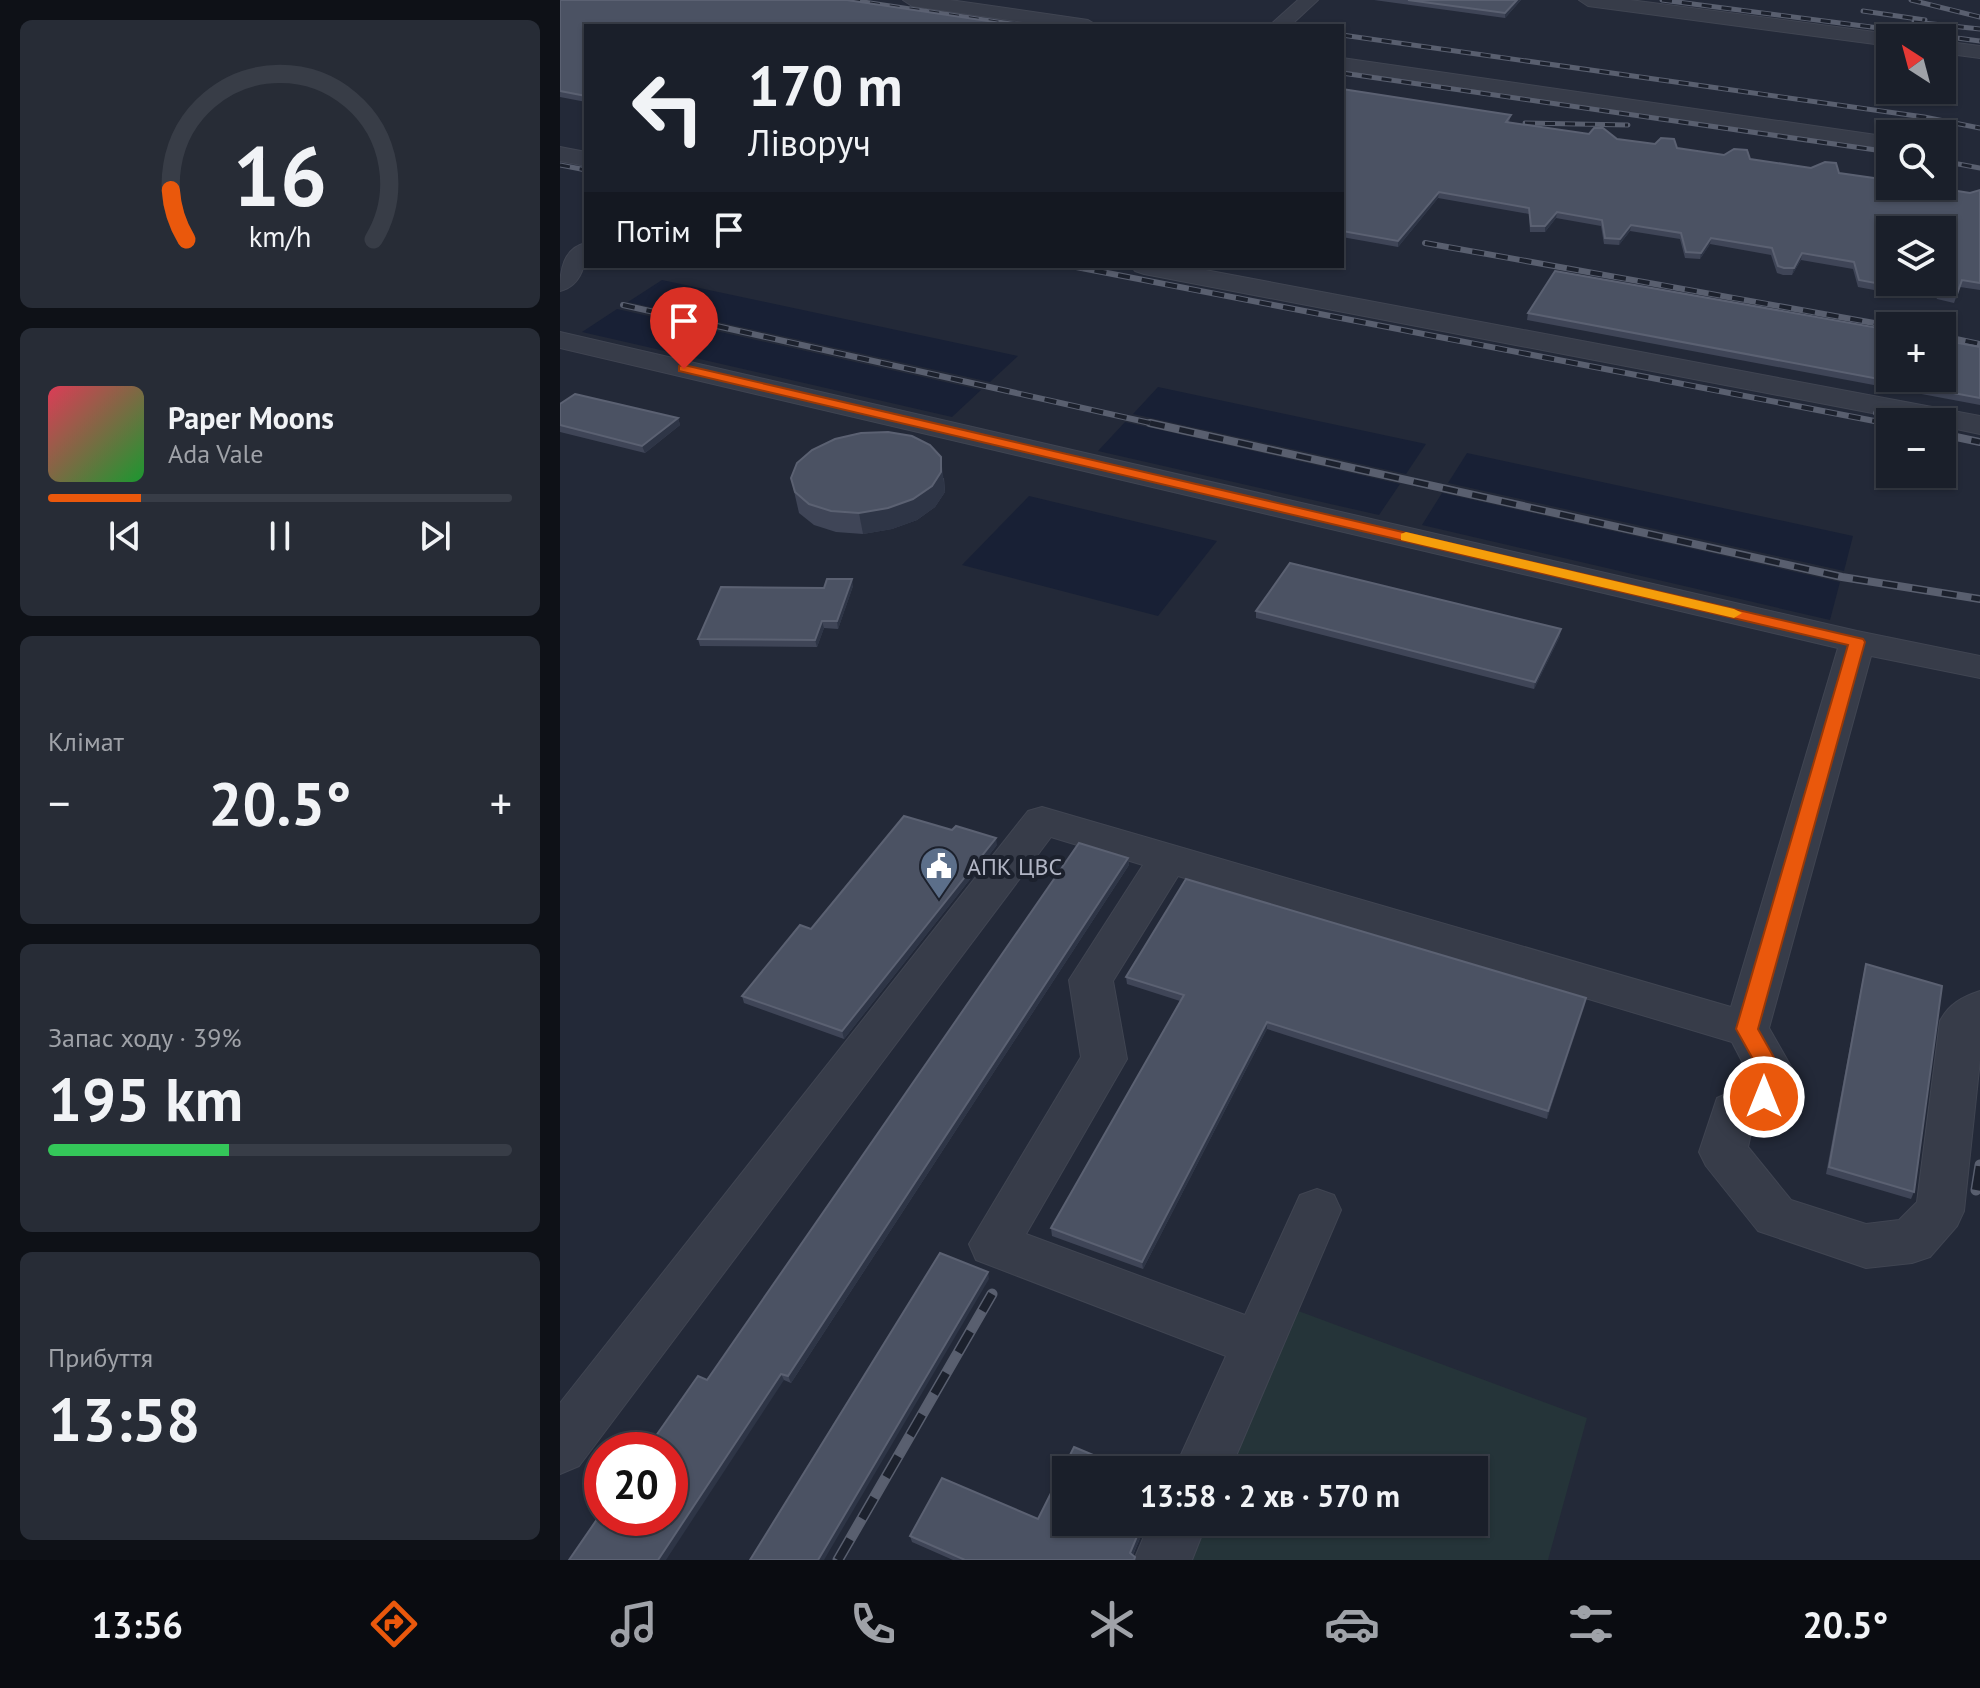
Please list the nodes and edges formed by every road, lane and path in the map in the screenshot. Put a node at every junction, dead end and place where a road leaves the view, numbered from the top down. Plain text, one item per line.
1 (912, 0) edge
2 (1309, 0) edge
3 (1588, 0) edge
4 (1074, 24) edge
5 (1281, 24) edge
6 (1876, 38) edge
7 (1956, 49) edge
8 (1980, 52) edge
9 (1344, 64) edge
10 (1876, 142) edge
11 (560, 154) edge
12 (584, 159) edge
13 (584, 253) edge
14 (1160, 268) edge
15 (560, 283) edge
16 (560, 340) edge
17 (1980, 425) edge
18 (1857, 642) junction
19 (1980, 667) edge
20 (1168, 859) junction
21 (1980, 1008) edge
22 (1747, 1029) junction
23 (1317, 1210) dead end
24 (1258, 1344) junction
25 (560, 1447) edge
26 (1208, 1456) edge
27 (1173, 1536) edge
28 (1163, 1560) edge

1 - 4 lane
2 - 5 lane
3 - 6 lane
7 - 8 lane
9 - 10 lane
11 - 12 lane
13 - 15 lane
14 - 17 lane
16 - 18 lane
18 - 19 lane
18 - 22 lane
20 - 22 lane
20 - 24 lane
20 - 25 lane
21 - 22 lane
23 - 24 lane
24 - 26 lane
27 - 28 lane

